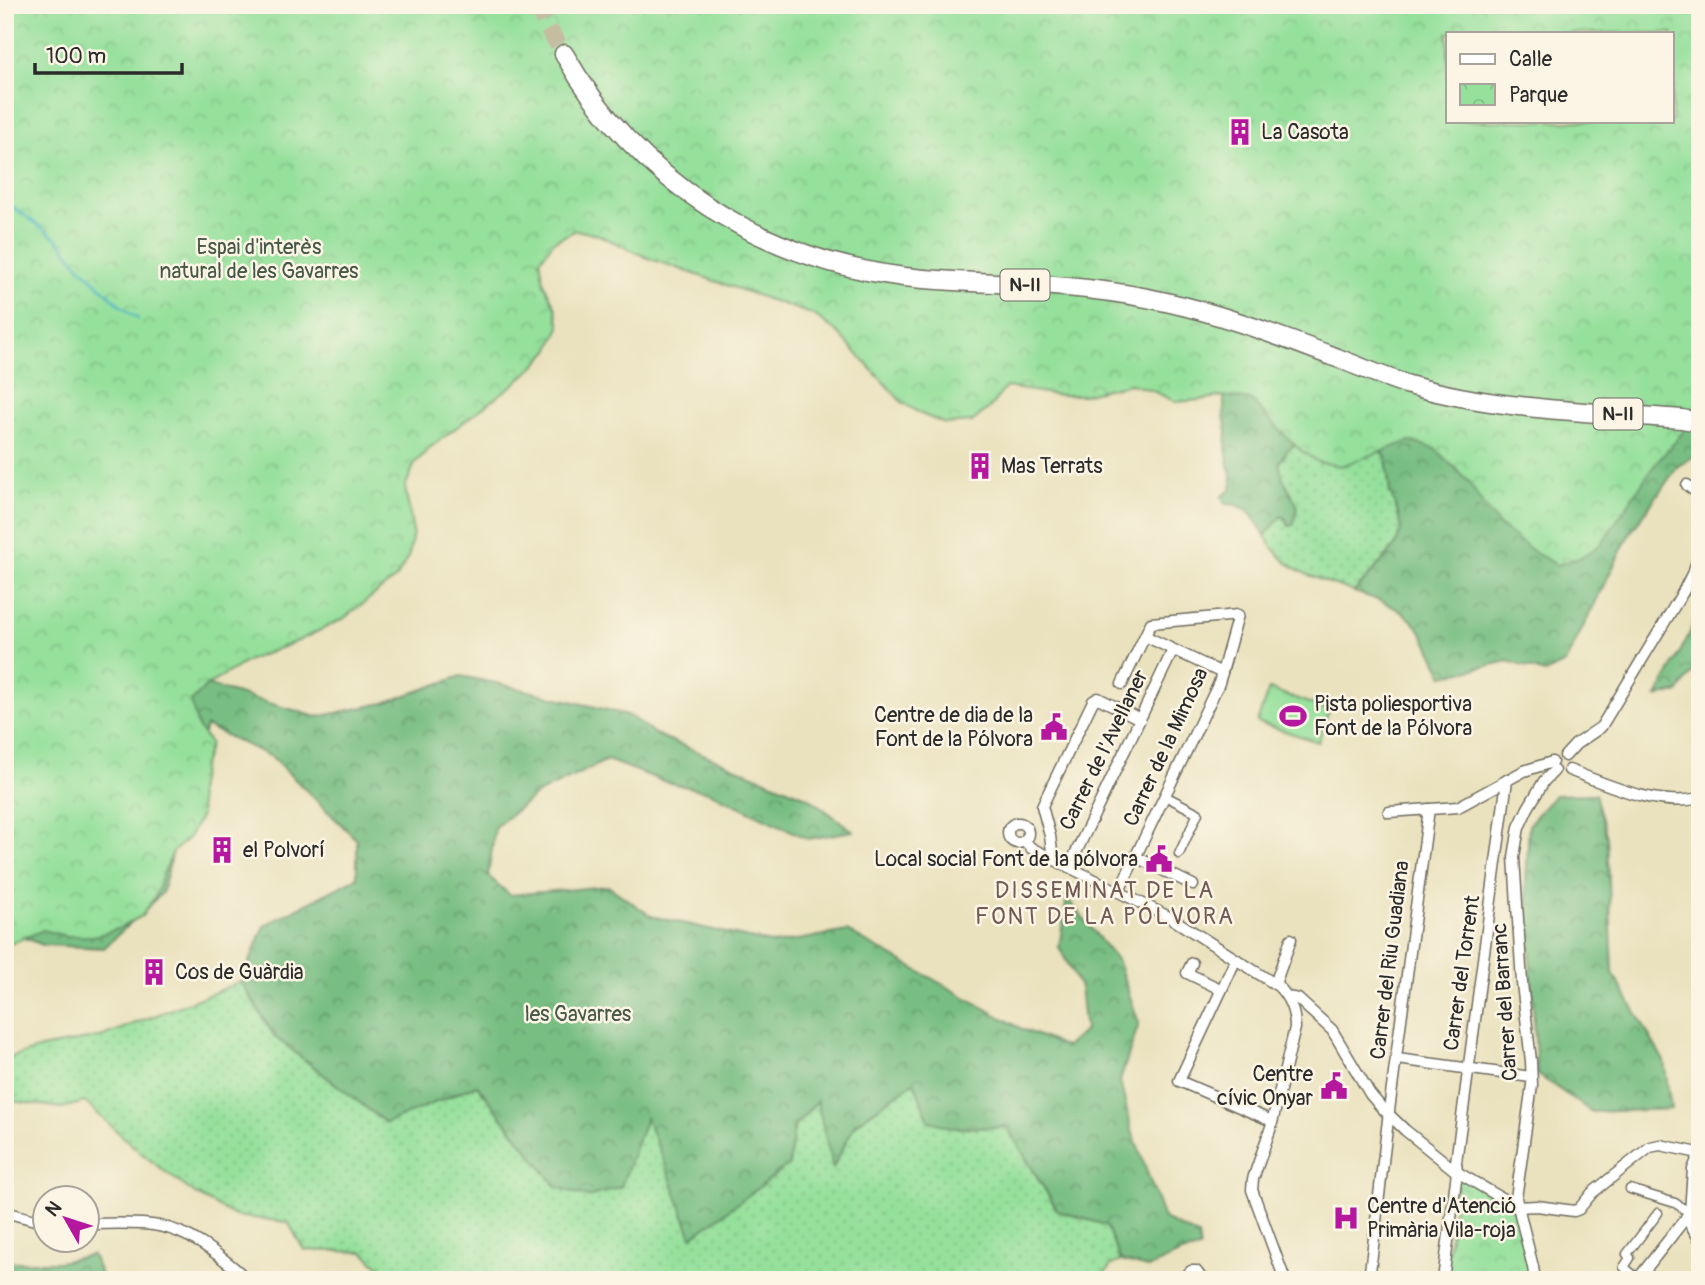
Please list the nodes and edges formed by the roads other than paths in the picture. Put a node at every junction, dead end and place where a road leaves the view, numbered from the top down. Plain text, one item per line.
1 (564, 54) tunnel mouth
2 (1700, 422) edge
3 (1687, 485) dead end
4 (1700, 495) edge
5 (1700, 553) edge
6 (1144, 636) junction
7 (1173, 650) junction
8 (1222, 673) junction
9 (1122, 684) dead end
10 (1140, 719) junction
11 (1565, 756) junction
12 (1553, 766) junction
13 (1569, 770) junction
14 (1507, 780) junction
15 (1165, 796) junction
16 (1700, 798) edge
17 (1429, 809) junction
18 (1389, 812) dead end
19 (1025, 841) dead end
20 (1179, 854) dead end
21 (1136, 857) junction
22 (1054, 859) junction
23 (1069, 867) junction
24 (1193, 885) dead end
25 (1119, 891) junction
26 (1292, 939) dead end
27 (1236, 959) junction
28 (1192, 964) dead end
29 (1275, 984) junction
30 (1221, 991) junction
31 (1287, 998) junction
32 (1700, 1002) edge
33 (1700, 1038) edge
34 (1397, 1059) junction
35 (1469, 1069) junction
36 (1531, 1077) junction
37 (1389, 1115) junction
38 (1272, 1121) junction
39 (1700, 1153) edge
40 (1457, 1172) junction
41 (1630, 1189) dead end
42 (1517, 1207) junction
43 (1693, 1210) edge
44 (5, 1212) edge
45 (1658, 1213) dead end
46 (32, 1219) edge
47 (102, 1224) edge
48 (1700, 1240) edge
49 (240, 1276) edge
50 (1532, 1278) edge
51 (1638, 1279) edge
52 (1187, 1280) edge
53 (1203, 1280) edge
54 (1286, 1280) edge
55 (1369, 1280) edge
56 (1443, 1280) edge

1 - 2 highway, N-II
3 - 4 street
5 - 11 street
6 - 7 street
6 - 8 street, Carrer de la Mimosa
6 - 9 street
7 - 8 street
7 - 10 street, Carrer de l'Avellaner
8 - 15 street, Carrer de la Mimosa
10 - 22 street
10 - 23 street, Carrer de l'Avellaner
11 - 12 street
11 - 13 street
12 - 13 street
12 - 14 street
12 - 36 street, Carrer del Barranc
13 - 16 street
14 - 17 street
14 - 35 street, Carrer del Torrent
15 - 20 street
15 - 21 street, Carrer de la Mimosa
17 - 18 street
17 - 34 street, Carrer del Riu Guadiana
19 - 22 street
21 - 24 street
21 - 25 street, Carrer de la Mimosa
22 - 23 street
23 - 25 street
25 - 27 street
26 - 29 street
27 - 29 street
27 - 30 street
28 - 30 street
29 - 31 street
30 - 38 street
31 - 37 street
31 - 38 street
32 - 33 street
34 - 35 street
34 - 37 street, Carrer del Riu Guadiana
35 - 36 street
35 - 40 street, Carrer del Torrent
36 - 42 street, Carrer del Barranc
37 - 40 street
37 - 55 street, Carrer del Riu Guadiana
38 - 54 street
39 - 42 street
39 - 43 street
40 - 42 street
40 - 56 street, Carrer del Torrent
41 - 43 street
42 - 50 street, Carrer del Barranc
43 - 48 street
43 - 51 street
44 - 46 street
45 - 51 street
47 - 49 street
52 - 53 street

